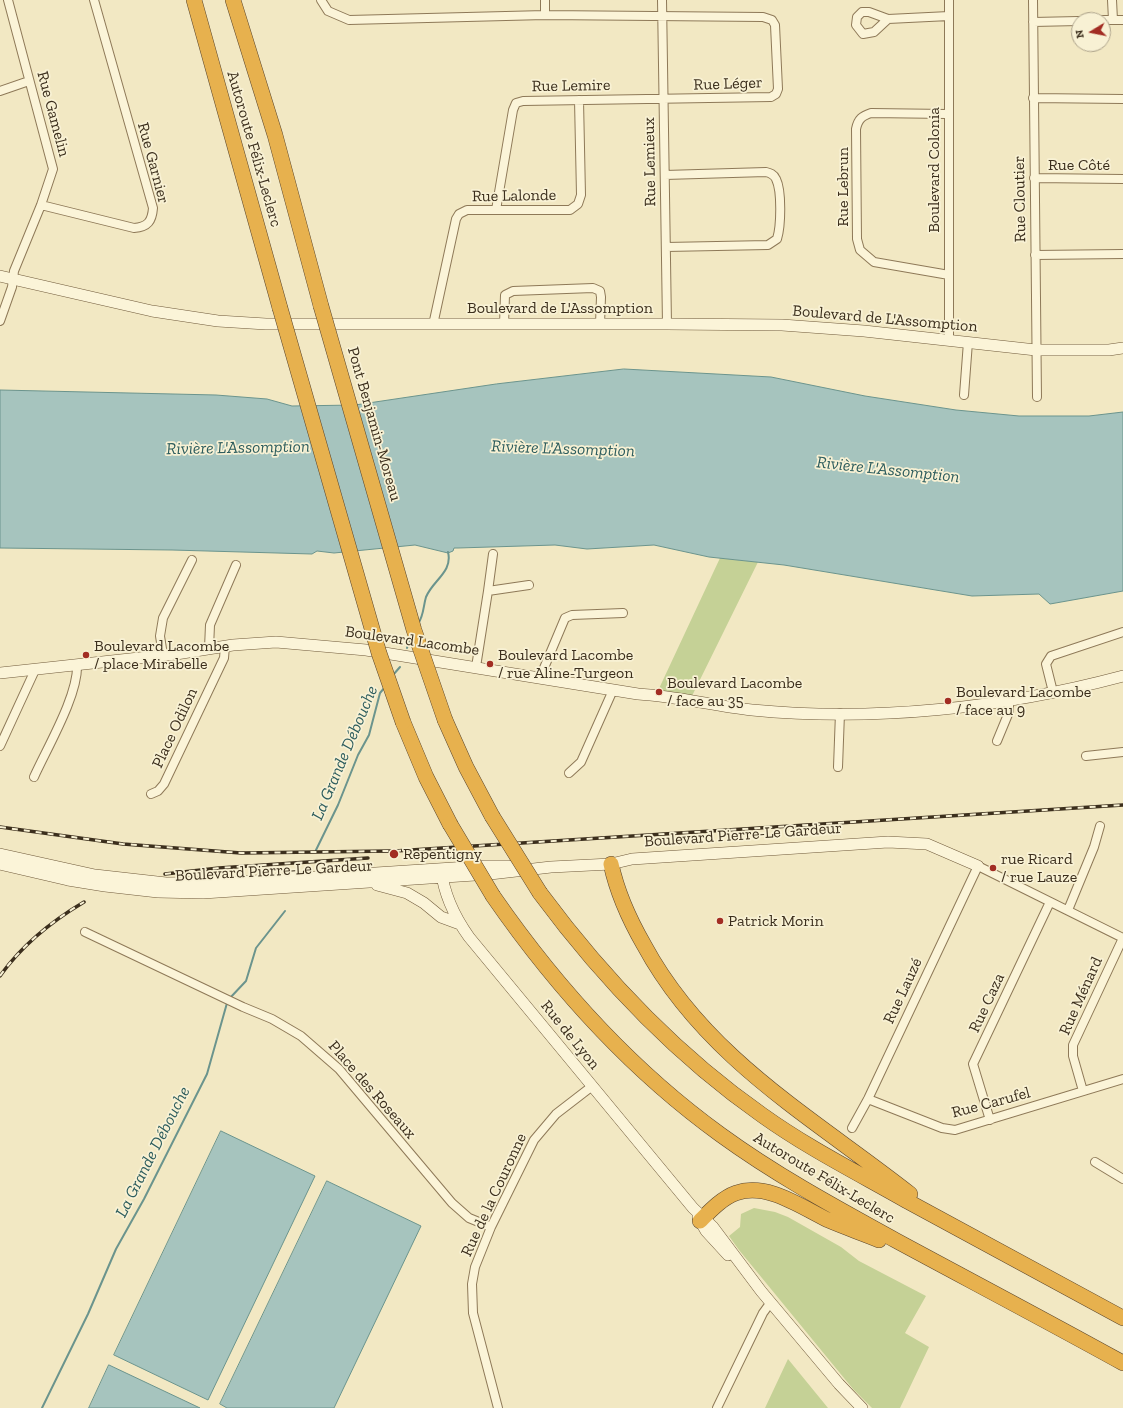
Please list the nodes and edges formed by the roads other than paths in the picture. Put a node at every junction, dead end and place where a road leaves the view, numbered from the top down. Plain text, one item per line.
1 (94, 0) edge
2 (188, 0) edge
3 (194, 0) edge
4 (233, 0) edge
5 (244, 0) edge
6 (321, 0) edge
7 (545, 0) edge
8 (662, 0) edge
9 (948, 0) edge
10 (1033, 0) edge
11 (1112, 0) edge
12 (10, 1) edge
13 (545, 15) junction
14 (662, 16) junction
15 (949, 16) junction
16 (888, 19) dead end
17 (1113, 20) joint
18 (1123, 20) edge
19 (1071, 21) edge
20 (1033, 22) junction
21 (29, 82) junction
22 (0, 91) edge
23 (219, 93) junction
24 (1033, 98) junction
25 (1123, 99) edge
26 (579, 100) junction
27 (663, 100) junction
28 (947, 114) junction
29 (275, 136) junction
30 (665, 175) junction
31 (1034, 178) junction
32 (1123, 179) edge
33 (41, 205) junction
34 (496, 210) junction
35 (666, 247) junction
36 (1123, 254) edge
37 (1035, 255) junction
38 (949, 275) junction
39 (0, 276) edge
40 (13, 279) junction
41 (0, 321) edge
42 (600, 324) junction
43 (667, 324) junction
44 (433, 325) junction
45 (504, 325) junction
46 (949, 339) junction
47 (968, 342) junction
48 (1123, 348) edge
49 (1036, 350) junction
50 (964, 395) dead end
51 (1036, 397) dead end
52 (493, 554) dead end
53 (192, 560) dead end
54 (236, 565) dead end
55 (529, 585) dead end
56 (488, 591) junction
57 (623, 613) dead end
58 (1123, 632) edge
59 (225, 646) junction
60 (209, 648) junction
61 (163, 655) junction
62 (76, 664) junction
63 (476, 667) junction
64 (35, 670) junction
65 (0, 673) edge
66 (1123, 676) edge
67 (542, 678) junction
68 (613, 690) junction
69 (1053, 692) junction
70 (1009, 700) junction
71 (840, 713) junction
72 (445, 720) joint
73 (997, 741) dead end
74 (0, 746) edge
75 (1123, 752) edge
76 (1086, 756) dead end
77 (838, 767) dead end
78 (569, 773) dead end
79 (34, 777) dead end
80 (151, 794) dead end
81 (1100, 826) dead end
82 (0, 854) edge
83 (0, 864) edge
84 (611, 864) junction
85 (978, 866) junction
86 (442, 873) junction
87 (367, 884) junction
88 (1050, 902) junction
89 (1068, 910) junction
90 (460, 924) junction
91 (85, 932) dead end
92 (1123, 938) edge
93 (1123, 1079) edge
94 (591, 1087) junction
95 (1083, 1091) junction
96 (868, 1099) junction
97 (990, 1120) junction
98 (852, 1128) dead end
99 (1095, 1162) dead end
100 (1123, 1179) edge
101 (699, 1216) junction
102 (947, 1222) junction
103 (491, 1227) junction
104 (946, 1268) junction
105 (771, 1302) junction
106 (1123, 1318) edge
107 (1123, 1363) edge
108 (498, 1408) edge
109 (717, 1408) edge
110 (862, 1408) edge

1 - 33 street, Rue Garnier
2 - 23 highway
3 - 23 highway, Autoroute Félix-Leclerc
4 - 29 highway, Autoroute Félix-Leclerc
5 - 29 highway
6 - 13 street
7 - 13 street
8 - 14 street, Rue Lemieux
9 - 15 street, Boulevard Colonia
10 - 20 street, Rue Cloutier
11 - 17 street
12 - 21 street, Rue Gamelin
13 - 14 street
14 - 27 street, Rue Lemieux
14 - 27 street, Rue Léger
15 - 16 street
15 - 28 street, Boulevard Colonia
17 - 18 street
19 - 20 street
20 - 24 street, Rue Cloutier
21 - 22 street
21 - 33 street, Rue Gamelin
23 - 104 highway, Autoroute Félix-Leclerc, bridge
24 - 25 street
24 - 31 street, Rue Cloutier
26 - 27 street, Rue Lemire
26 - 34 street, Rue Lemire
26 - 34 street, Rue Lalonde
27 - 30 street, Rue Lemieux
28 - 38 street, Boulevard Colonia
28 - 38 street, Rue Lebrun
29 - 72 highway, Pont Benjamin-Moreau, bridge
30 - 35 street, Rue Lemieux
30 - 35 street
31 - 32 street, Rue Côté
31 - 37 street, Rue Cloutier
33 - 40 street, Rue Gamelin
34 - 44 street, Rue Lalonde
35 - 43 street, Rue Lemieux
36 - 37 street
37 - 49 street, Rue Cloutier
38 - 46 street, Boulevard Colonia
39 - 40 street, Boulevard de L'Assomption
40 - 41 street, Rue Gamelin
40 - 44 street, Boulevard de L'Assomption
42 - 43 street, Boulevard de L'Assomption
42 - 45 street, Boulevard de L'Assomption
42 - 45 street
43 - 46 street, Boulevard de L'Assomption
44 - 45 street, Boulevard de L'Assomption
46 - 47 street, Boulevard de L'Assomption
47 - 49 street, Boulevard de L'Assomption
47 - 50 street
48 - 49 street, Boulevard de L'Assomption
49 - 51 street, Rue Cloutier
52 - 56 street
53 - 61 street
54 - 60 street
55 - 56 street
56 - 63 street
57 - 67 street
58 - 69 street
59 - 60 street, Boulevard Lacombe
59 - 63 street, Boulevard Lacombe
59 - 80 street, Place Odilon
60 - 61 street, Boulevard Lacombe
61 - 62 street, Boulevard Lacombe
62 - 64 street, Boulevard Lacombe
62 - 79 street
63 - 67 street, Boulevard Lacombe
64 - 65 street, Boulevard Lacombe
64 - 74 street
66 - 69 street, Boulevard Lacombe
67 - 68 street, Boulevard Lacombe
68 - 71 street, Boulevard Lacombe
68 - 78 street
69 - 70 street, Boulevard Lacombe
70 - 71 street, Boulevard Lacombe
70 - 73 street
71 - 77 street
72 - 102 highway, Autoroute Félix-Leclerc, bridge
75 - 76 street
81 - 89 street
82 - 86 street, Boulevard Pierre-Le Gardeur
83 - 87 street, Boulevard Pierre-Le Gardeur
84 - 85 street, Boulevard Pierre-Le Gardeur
84 - 86 street, Boulevard Pierre-Le Gardeur
84 - 102 highway
85 - 88 street
85 - 96 street, Rue Lauzé
86 - 87 street, Boulevard Pierre-Le Gardeur
86 - 90 street, Rue de Lyon
87 - 90 street
88 - 89 street
88 - 97 street, Rue Caza
89 - 92 street
90 - 94 street, Rue de Lyon
91 - 103 street, Place des Roseaux
92 - 95 street, Rue Ménard
93 - 95 street, Rue Carufel
94 - 101 street, Rue de Lyon
94 - 103 street, Rue de la Couronne
95 - 97 street, Rue Carufel
96 - 97 street, Rue Carufel
96 - 98 street, Rue Lauzé
99 - 100 street
101 - 104 highway
101 - 105 street, Rue de Lyon
102 - 106 highway, Autoroute Félix-Leclerc
103 - 108 street, Rue de la Couronne
104 - 107 highway, Autoroute Félix-Leclerc
105 - 109 street
105 - 110 street, Rue de Lyon

